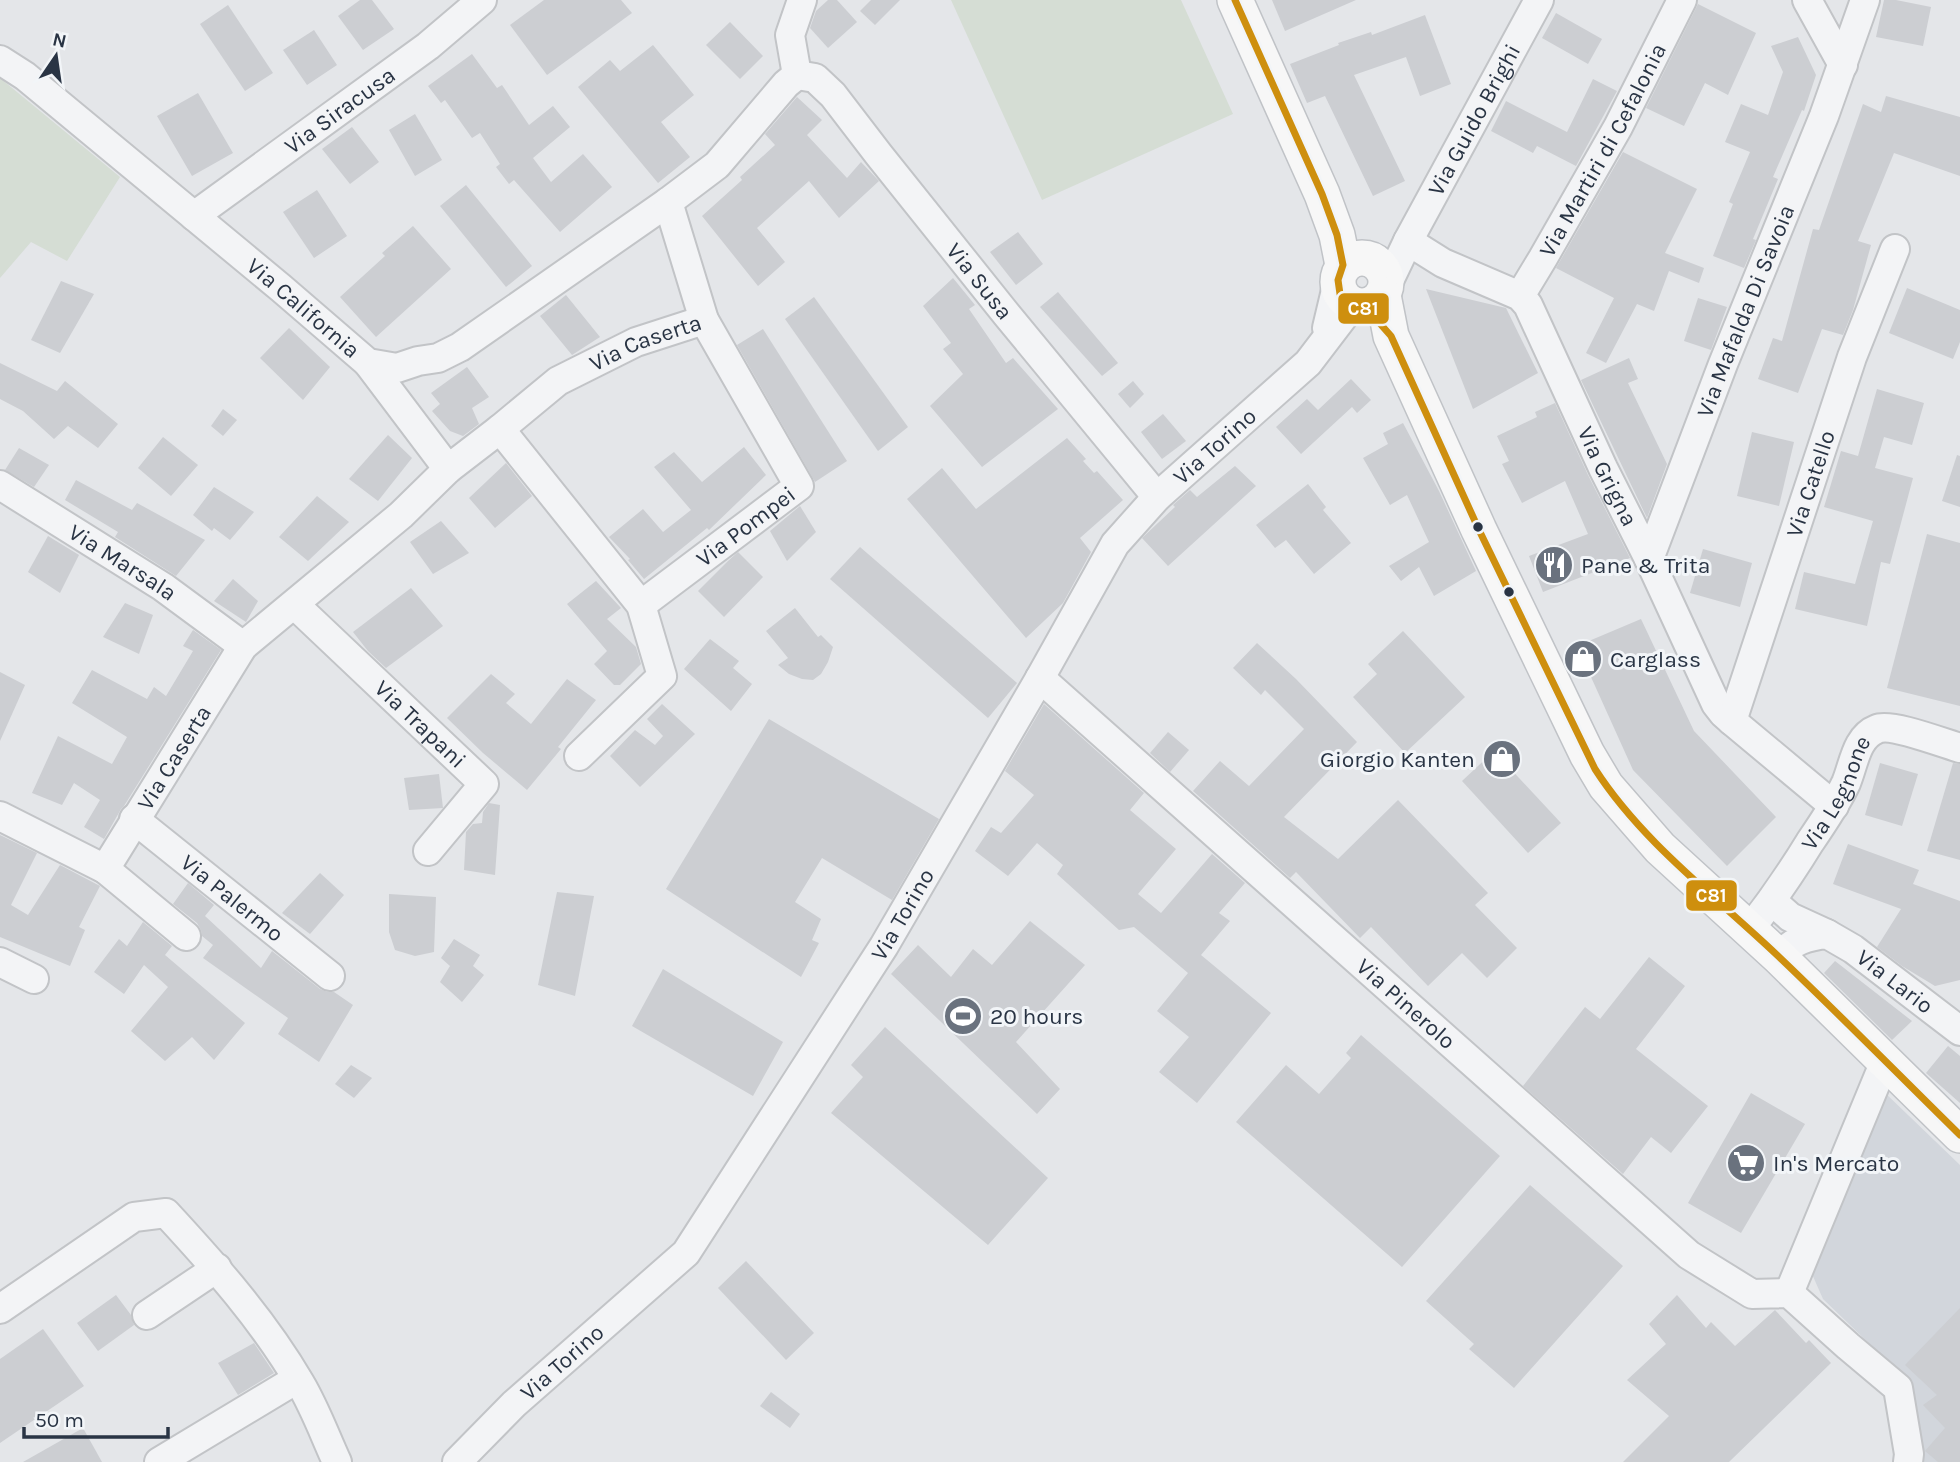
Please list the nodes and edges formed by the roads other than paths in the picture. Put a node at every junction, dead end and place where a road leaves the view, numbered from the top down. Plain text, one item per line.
1 (482, 0) edge
2 (802, 0) edge
3 (1235, 0) edge
4 (1539, 0) edge
5 (1682, 0) edge
6 (1807, 0) edge
7 (1865, 0) edge
8 (0, 60) edge
9 (1843, 65) junction
10 (797, 75) junction
11 (668, 202) junction
12 (194, 216) junction
13 (1408, 241) junction
14 (1895, 250) dead end
15 (1364, 283) junction
16 (1520, 296) junction
17 (704, 320) junction
18 (368, 363) junction
19 (500, 429) junction
20 (448, 469) junction
21 (0, 485) edge
22 (1157, 497) junction
23 (1649, 559) junction
24 (295, 605) junction
25 (641, 605) junction
26 (243, 646) junction
27 (1040, 678) junction
28 (1732, 721) junction
29 (1960, 748) edge
30 (579, 756) dead end
31 (1834, 806) junction
32 (0, 816) edge
33 (134, 820) junction
34 (428, 850) dead end
35 (105, 869) junction
36 (1772, 901) junction
37 (1748, 930) junction
38 (1827, 934) junction
39 (186, 936) dead end
40 (1778, 956) junction
41 (0, 962) edge
42 (330, 976) dead end
43 (34, 979) dead end
44 (1960, 1031) edge
45 (1885, 1060) junction
46 (1960, 1135) edge
47 (217, 1268) junction
48 (1790, 1293) junction
49 (0, 1309) edge
50 (147, 1315) dead end
51 (298, 1379) junction
52 (159, 1462) edge
53 (337, 1462) edge
54 (457, 1462) edge
55 (1908, 1462) edge

1 - 12 street, Via Siracusa
2 - 10 street
3 - 15 main road
4 - 13 street, Via Guido Brighi
5 - 16 street, Via Martiri di Cefalonia
6 - 9 street
7 - 9 street, Via Mafalda Di Savoia
8 - 12 street, Via California
9 - 23 street, Via Mafalda Di Savoia
10 - 11 street
10 - 22 street, Via Susa
11 - 17 street, Via Caserta
11 - 18 street, Via California
12 - 18 street, Via California
13 - 15 street, Via Guido Brighi
13 - 16 street
14 - 28 street, Via Catello
15 - 22 street, Via Torino
15 - 37 main road
16 - 23 street, Via Grigna
17 - 19 street, Via Caserta
17 - 25 street, Via Pompei
18 - 20 street
19 - 20 street, Via Caserta
19 - 25 street
20 - 24 street, Via Caserta
21 - 26 street, Via Marsala
22 - 27 street, Via Torino
23 - 28 street, Via Grigna
24 - 26 street, Via Caserta
24 - 34 street, Via Trapani
25 - 30 street
26 - 33 street, Via Caserta
27 - 48 street, Via Pinerolo
27 - 54 street, Via Torino
28 - 31 street, Via Grigna
29 - 31 street, Via Legnone
31 - 36 street, Via Legnone
32 - 35 street
33 - 35 street, Via Caserta
33 - 42 street, Via Palermo
35 - 39 street
36 - 37 street, Via Legnone
36 - 38 street, Via Lario
37 - 40 main road
38 - 40 street
38 - 44 street, Via Lario
40 - 45 main road
41 - 43 street
45 - 46 main road
45 - 48 street
47 - 49 street
47 - 50 street
47 - 51 street
48 - 55 street
51 - 52 street
51 - 53 street

